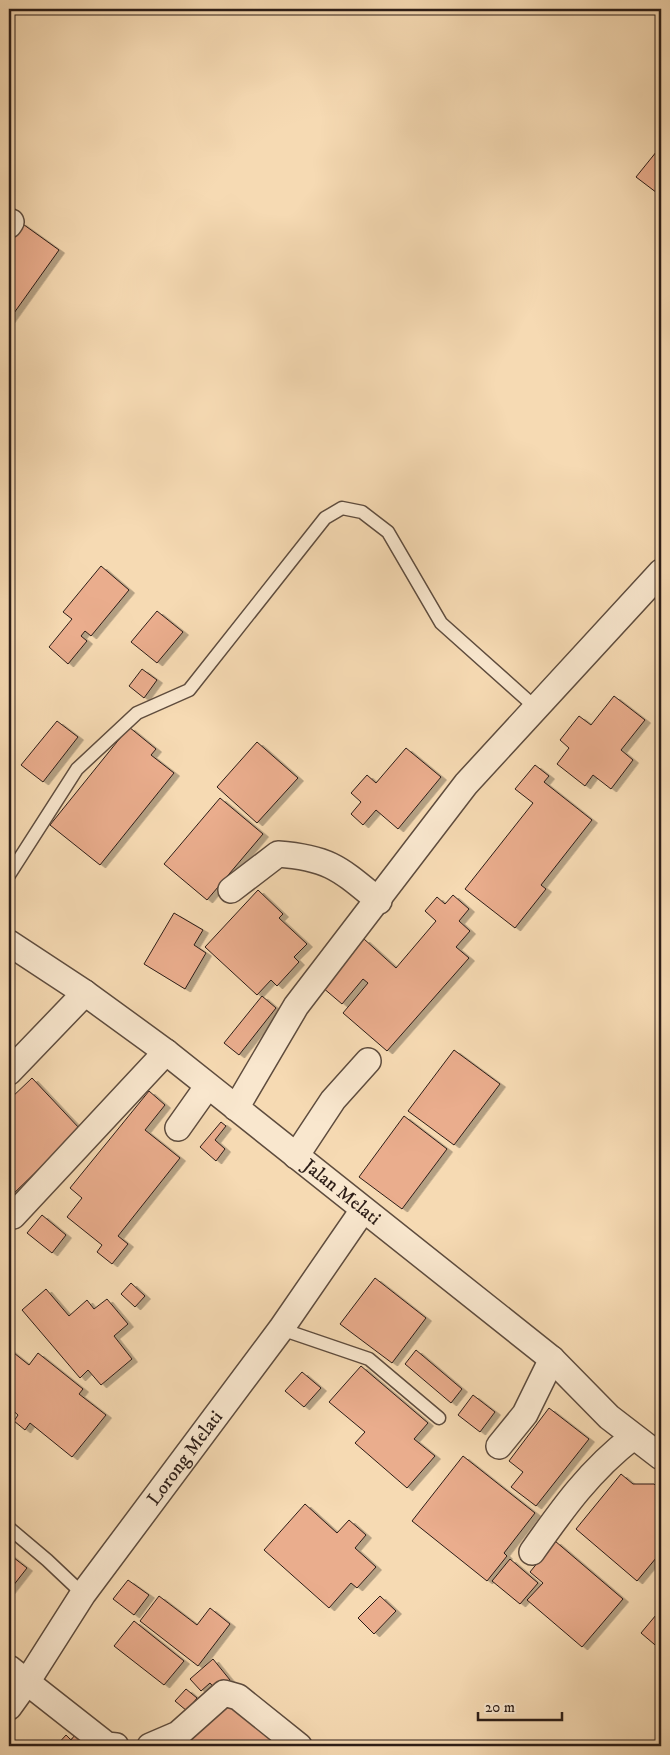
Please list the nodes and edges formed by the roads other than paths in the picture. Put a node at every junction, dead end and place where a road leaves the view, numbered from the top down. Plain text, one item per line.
1 (661, 572) edge
2 (536, 707) junction
3 (9, 875) edge
4 (231, 890) dead end
5 (379, 901) junction
6 (9, 943) edge
7 (85, 993) junction
8 (166, 1052) junction
9 (368, 1061) dead end
10 (9, 1072) edge
11 (207, 1087) junction
12 (236, 1108) junction
13 (178, 1128) dead end
14 (296, 1156) junction
15 (364, 1210) junction
16 (14, 1216) dead end
17 (281, 1329) junction
18 (552, 1360) junction
19 (440, 1418) dead end
20 (633, 1437) junction
21 (499, 1446) dead end
22 (661, 1457) edge
23 (9, 1528) edge
24 (532, 1552) dead end
25 (83, 1594) junction
26 (18, 1675) edge
27 (9, 1707) edge
28 (116, 1746) edge
29 (150, 1746) edge
30 (299, 1746) edge

1 - 2 street
2 - 3 lane
2 - 5 street
4 - 5 street
5 - 12 street
6 - 7 street, Jalan Melati
7 - 8 street, Jalan Melati
7 - 10 street
8 - 11 street, Jalan Melati
8 - 16 street
9 - 14 street
11 - 12 street, Jalan Melati
11 - 13 street
12 - 14 street, Jalan Melati
14 - 15 street, Jalan Melati
15 - 17 street, Lorong Melati
15 - 18 street, Jalan Melati
17 - 19 lane
17 - 25 street, Lorong Melati
18 - 20 street, Jalan Melati
18 - 21 street
20 - 22 street, Jalan Melati
20 - 24 street
23 - 25 lane
25 - 26 street, Lorong Melati
26 - 27 street, Lorong Melati
26 - 28 street
29 - 30 street

